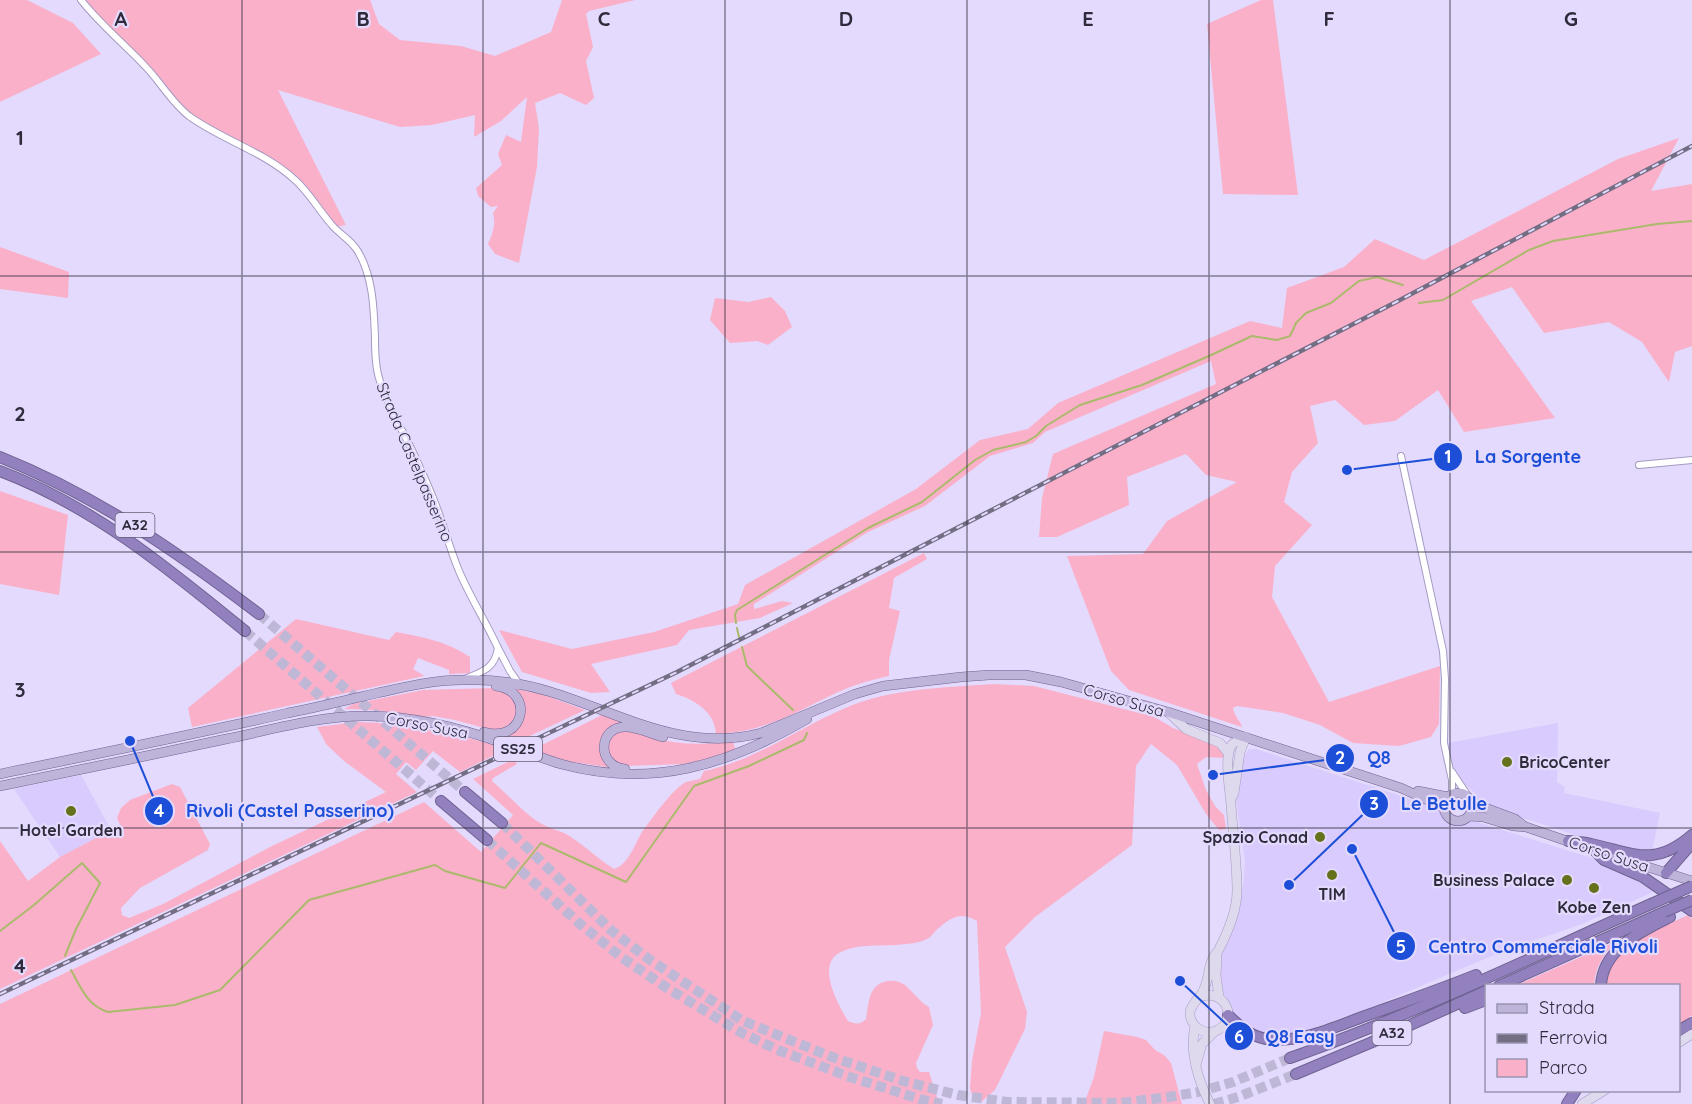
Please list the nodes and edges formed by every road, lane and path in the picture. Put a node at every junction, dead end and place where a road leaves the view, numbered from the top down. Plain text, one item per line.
1 (81, 0) edge
2 (1401, 456) dead end
3 (0, 457) edge
4 (1692, 460) edge
5 (1639, 465) dead end
6 (0, 471) edge
7 (259, 614) tunnel mouth
8 (245, 631) tunnel mouth
9 (498, 648) junction
10 (463, 680) junction
11 (519, 684) junction
12 (840, 700) junction
13 (1168, 712) junction
14 (435, 724) junction
15 (1246, 737) junction
16 (692, 738) junction
17 (1228, 753) junction
18 (1450, 769) junction
19 (675, 771) junction
20 (0, 774) edge
21 (0, 786) edge
22 (1401, 788) junction
23 (465, 792) tunnel mouth
24 (1450, 796) junction
25 (1470, 800) junction
26 (441, 801) tunnel mouth
27 (1231, 801) junction
28 (1444, 808) junction
29 (1469, 816) junction
30 (502, 823) tunnel mouth
31 (1526, 827) junction
32 (1692, 835) edge
33 (487, 840) tunnel mouth
34 (1568, 841) junction
35 (1692, 843) edge
36 (1593, 849) junction
37 (1666, 873) junction
38 (1692, 881) edge
39 (1692, 886) edge
40 (1692, 900) edge
41 (1692, 909) edge
42 (1667, 914) junction
43 (1218, 951) junction
44 (1506, 969) junction
45 (1504, 984) edge
46 (1601, 984) edge
47 (1485, 991) edge
48 (1200, 997) junction
49 (1219, 997) junction
50 (1485, 1000) edge
51 (1228, 1015) junction
52 (1195, 1026) junction
53 (1214, 1032) junction
54 (1370, 1043) junction
55 (1290, 1058) tunnel mouth
56 (1196, 1065) junction
57 (1296, 1074) tunnel mouth
58 (1602, 1092) edge
59 (1210, 1104) edge
60 (1582, 1104) edge

1 - 9 street, Strada Castelpasserino
2 - 18 street
3 - 7 highway, A32
4 - 5 street
6 - 8 highway, A32
9 - 10 street
9 - 11 street, Strada Castelpasserino
10 - 11 main road, Corso Susa / SS25
10 - 14 main road
10 - 20 main road, Corso Susa / SS25
11 - 16 main road, Corso Susa / SS25
12 - 13 main road, Corso Susa / SS25
12 - 16 main road, Corso Susa / SS25
12 - 19 main road, Corso Susa / SS25
13 - 15 main road, Corso Susa / SS25
13 - 17 street
14 - 19 main road, Corso Susa / SS25
14 - 21 main road, Corso Susa / SS25
15 - 17 street
15 - 22 main road, Corso Susa / SS25
15 - 27 street
16 - 19 main road
17 - 27 street
18 - 24 street
18 - 25 street
22 - 24 main road, Corso Susa / SS25
22 - 28 main road, Corso Susa / SS25
23 - 30 highway
24 - 25 main road, SS25
24 - 28 main road
25 - 29 main road
25 - 31 main road, Corso Susa / SS25
26 - 33 highway
27 - 43 street
28 - 29 main road, SS25
29 - 31 main road, Corso Susa / SS25
31 - 34 main road, Corso Susa / SS25
32 - 34 highway
34 - 36 main road, Corso Susa / SS25
35 - 37 highway
36 - 37 main road, Corso Susa / SS25
36 - 41 highway
37 - 38 main road, Corso Susa / SS25
39 - 44 highway, A32, bridge
40 - 42 highway, bridge
41 - 42 highway
42 - 45 highway
42 - 46 highway
43 - 48 street
43 - 49 street
44 - 51 highway
44 - 55 highway, A32
47 - 54 highway, A32
48 - 49 street
48 - 52 street
49 - 51 street
50 - 54 highway
51 - 53 street
52 - 53 street
52 - 56 street
53 - 56 street
54 - 57 highway, A32
56 - 59 street
58 - 60 street

